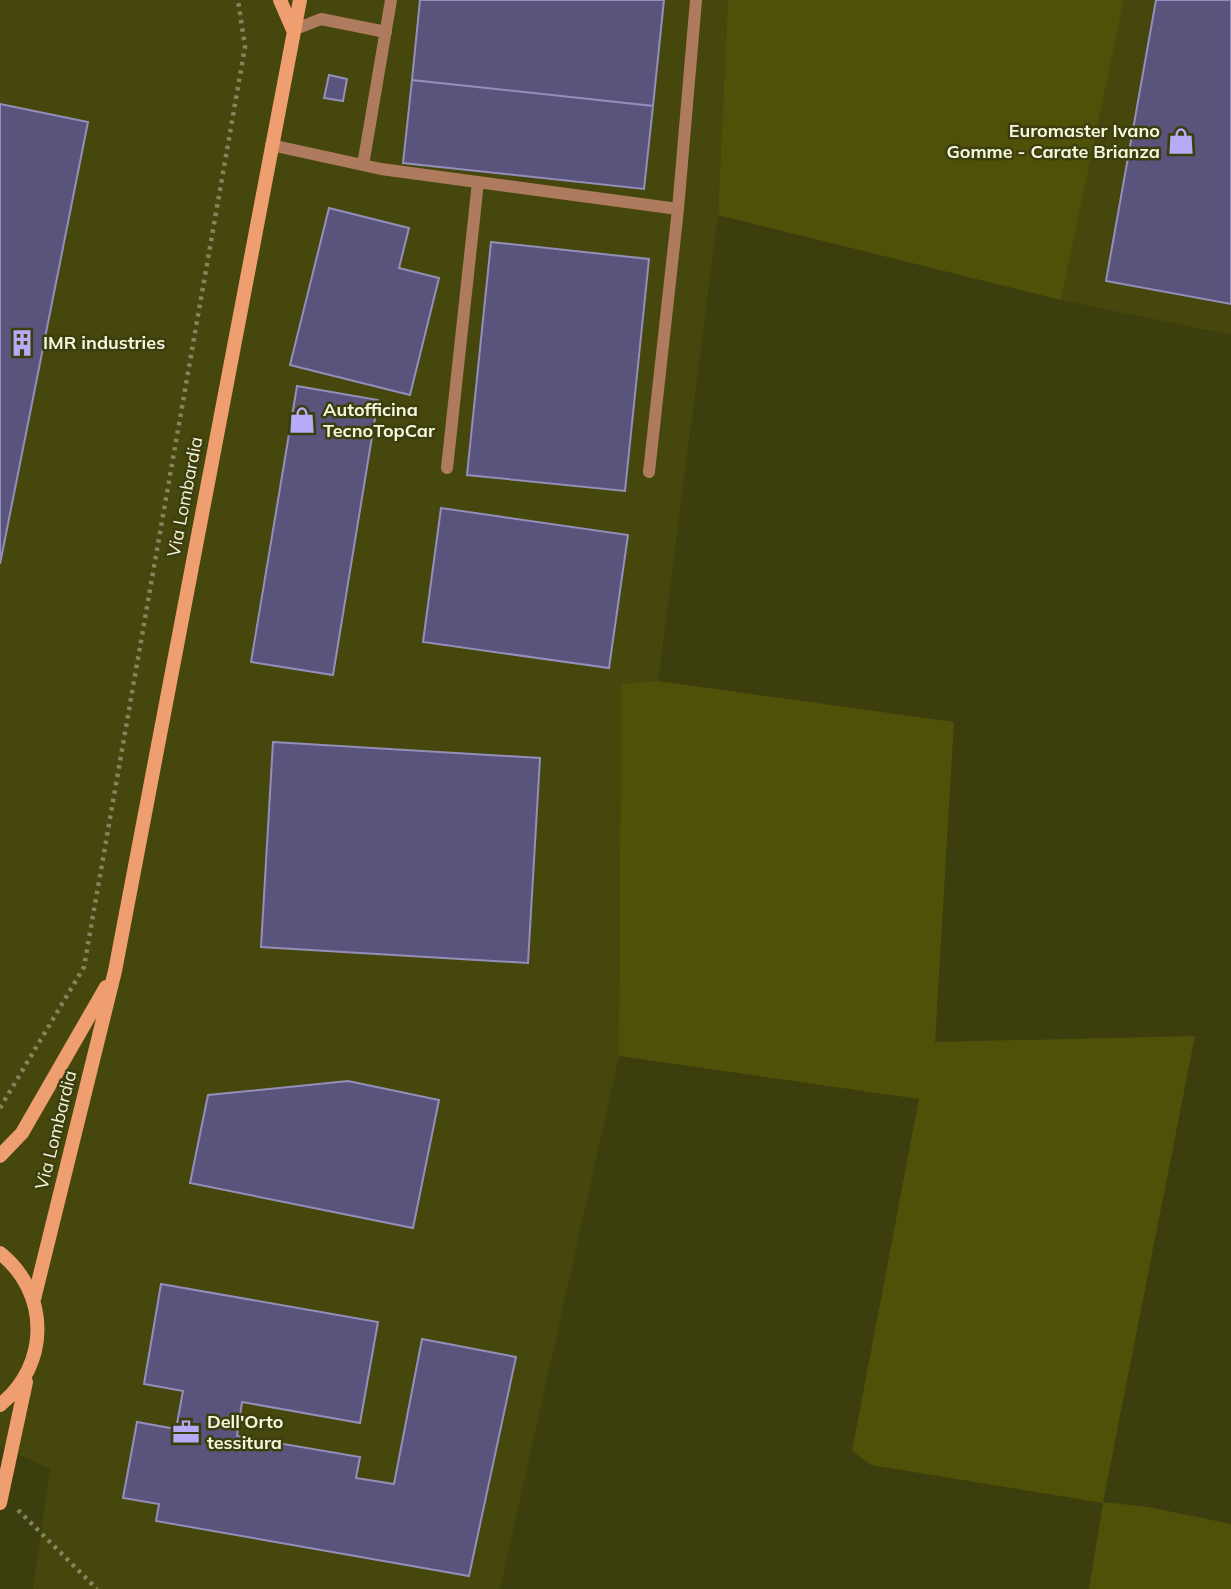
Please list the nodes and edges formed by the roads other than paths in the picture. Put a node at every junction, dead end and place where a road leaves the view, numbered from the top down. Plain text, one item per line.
1 (280, 0) edge
2 (300, 0) edge
3 (391, 0) edge
4 (695, 0) edge
5 (293, 30) junction
6 (386, 32) junction
7 (271, 145) junction
8 (363, 165) junction
9 (478, 182) junction
10 (678, 209) junction
11 (447, 468) dead end
12 (649, 472) dead end
13 (115, 971) junction
14 (0, 1156) edge
15 (0, 1253) edge
16 (34, 1299) junction
17 (28, 1373) junction
18 (0, 1405) edge
19 (1, 1496) edge

1 - 5 street
2 - 5 street, Via Lombardia
3 - 6 lane
4 - 10 lane
5 - 6 lane
5 - 7 street, Via Lombardia
6 - 8 lane
7 - 8 lane
7 - 13 street, Via Lombardia
8 - 9 lane
9 - 10 lane
9 - 11 lane
10 - 12 lane
13 - 14 street, Via Lombardia
13 - 16 street, Via Lombardia
15 - 16 street
16 - 17 street
17 - 18 street
17 - 19 street

